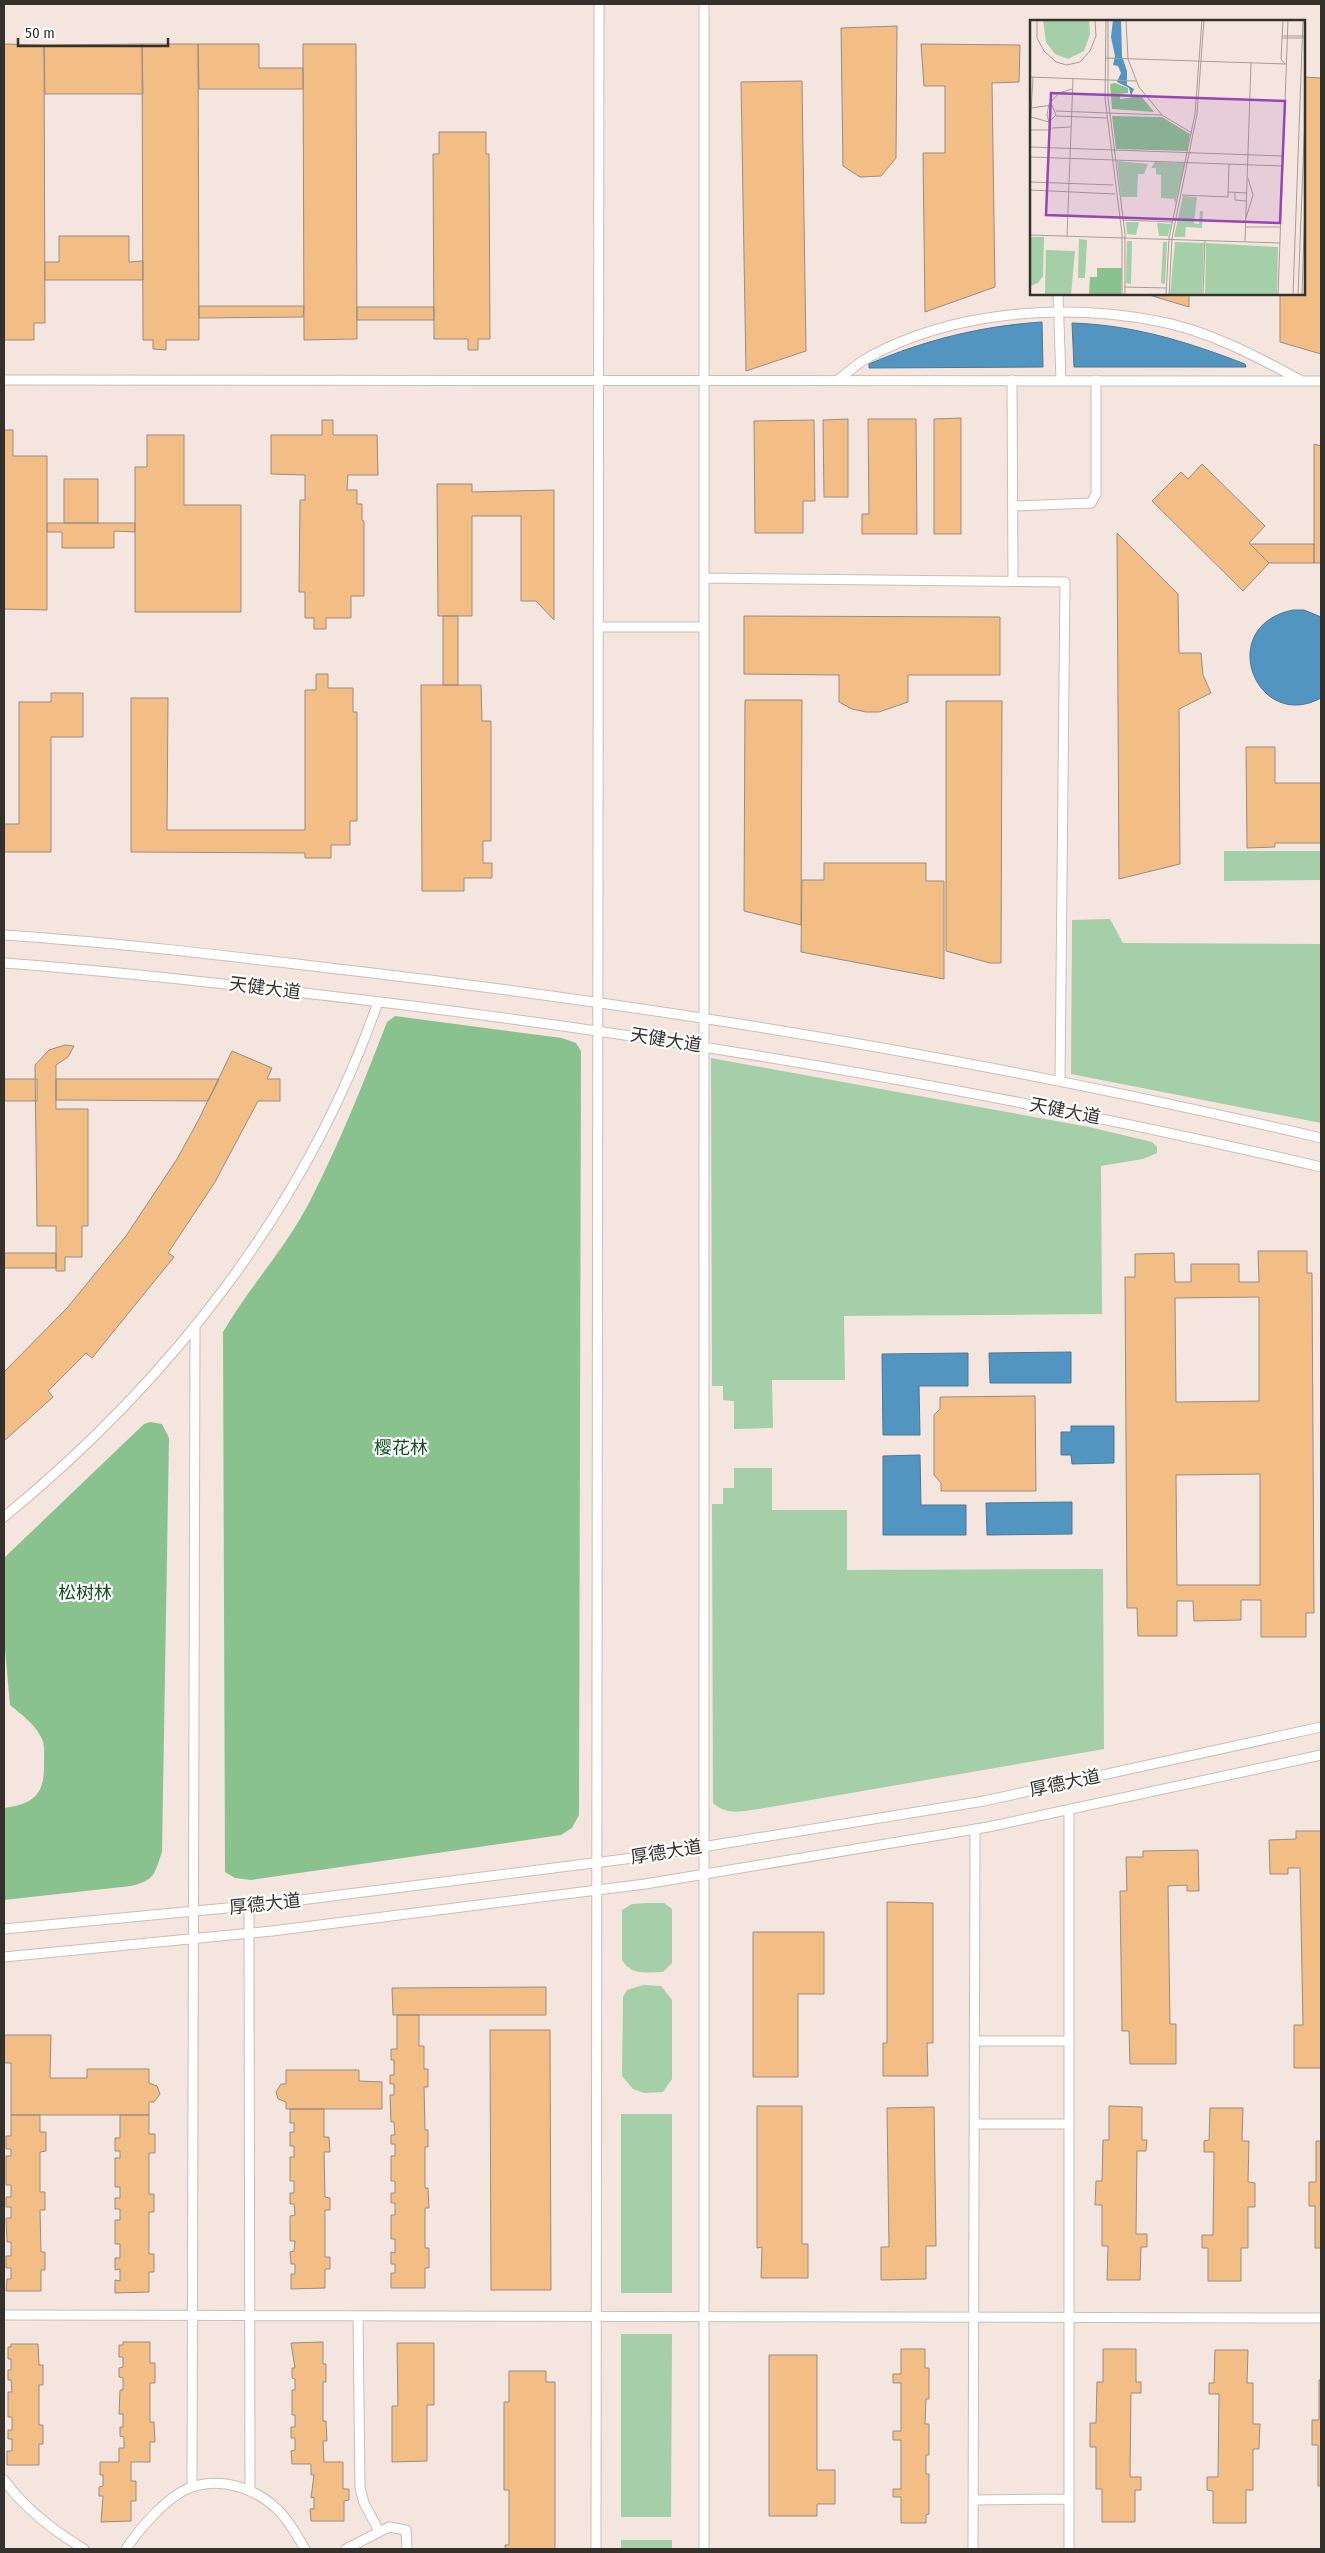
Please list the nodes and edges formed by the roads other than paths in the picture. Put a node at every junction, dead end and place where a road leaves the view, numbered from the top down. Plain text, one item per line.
1 (599, 4) edge
2 (704, 4) edge
3 (1058, 295) edge
4 (1059, 312) junction
5 (4, 380) edge
6 (599, 380) junction
7 (704, 380) junction
8 (838, 380) junction
9 (1012, 380) junction
10 (1061, 380) junction
11 (1096, 380) junction
12 (1300, 380) junction
13 (1321, 381) edge
14 (1013, 506) junction
15 (704, 578) junction
16 (1013, 581) junction
17 (598, 627) junction
18 (704, 627) junction
19 (4, 935) edge
20 (4, 963) edge
21 (378, 1002) junction
22 (598, 1002) junction
23 (704, 1018) junction
24 (598, 1030) junction
25 (704, 1046) junction
26 (1060, 1081) junction
27 (1321, 1138) edge
28 (1321, 1167) edge
29 (195, 1327) junction
30 (4, 1517) edge
31 (1321, 1727) edge
32 (1321, 1755) edge
33 (1069, 1810) junction
34 (974, 1830) junction
35 (704, 1846) junction
36 (596, 1863) junction
37 (704, 1874) junction
38 (596, 1890) junction
39 (249, 1906) junction
40 (193, 1912) junction
41 (4, 1929) edge
42 (249, 1933) junction
43 (193, 1939) junction
44 (4, 1957) edge
45 (974, 2041) junction
46 (1069, 2041) junction
47 (974, 2124) junction
48 (1069, 2124) junction
49 (4, 2315) edge
50 (192, 2315) junction
51 (250, 2316) junction
52 (358, 2316) junction
53 (596, 2316) junction
54 (704, 2316) junction
55 (974, 2317) junction
56 (1069, 2317) junction
57 (1321, 2318) edge
58 (4, 2480) edge
59 (192, 2487) junction
60 (250, 2490) junction
61 (1069, 2499) junction
62 (973, 2500) junction
63 (379, 2531) junction
64 (84, 2549) edge
65 (126, 2549) edge
66 (305, 2549) edge
67 (346, 2549) edge
68 (407, 2549) edge
69 (596, 2549) edge
70 (704, 2549) edge
71 (973, 2549) edge
72 (1069, 2549) edge

1 - 6 lane
2 - 7 lane
3 - 4 lane
4 - 8 lane
4 - 10 lane
4 - 12 lane
5 - 6 lane
6 - 7 lane
6 - 17 lane
7 - 8 lane
7 - 15 lane
8 - 9 lane
9 - 10 lane
9 - 14 lane
10 - 11 lane
11 - 12 lane
11 - 14 lane
12 - 13 lane
14 - 16 lane
15 - 16 lane
15 - 18 lane
16 - 26 lane
17 - 18 lane
17 - 22 lane
18 - 23 lane
19 - 22 lane, 天健大道
20 - 21 lane, 天健大道
21 - 24 lane, 天健大道
21 - 29 lane
22 - 23 lane, 天健大道
22 - 24 lane
23 - 25 lane
23 - 26 lane, 天健大道
24 - 25 lane, 天健大道
24 - 36 lane
25 - 28 lane, 天健大道
25 - 35 lane
26 - 27 lane, 天健大道
29 - 30 lane
29 - 40 lane
31 - 35 lane, 厚德大道
32 - 33 lane, 厚德大道
33 - 34 lane, 厚德大道
33 - 46 lane
34 - 37 lane, 厚德大道
34 - 45 lane
35 - 36 lane, 厚德大道
35 - 37 lane
36 - 38 lane
36 - 39 lane, 厚德大道
37 - 38 lane, 厚德大道
37 - 54 lane
38 - 42 lane, 厚德大道
38 - 53 lane
39 - 40 lane, 厚德大道
39 - 42 lane
40 - 41 lane, 厚德大道
40 - 43 lane
42 - 43 lane, 厚德大道
42 - 51 lane
43 - 44 lane, 厚德大道
43 - 50 lane
45 - 46 lane
45 - 47 lane
46 - 48 lane
47 - 48 lane
47 - 55 lane
48 - 56 lane
49 - 50 lane
50 - 51 lane
50 - 59 lane
51 - 52 lane
51 - 60 lane
52 - 53 lane
52 - 63 lane
53 - 54 lane
53 - 69 lane
54 - 55 lane
54 - 70 lane
55 - 56 lane
55 - 62 lane
56 - 57 lane
56 - 61 lane
58 - 64 lane
59 - 60 lane
59 - 65 lane
60 - 66 lane
61 - 62 lane
61 - 72 lane
62 - 71 lane
63 - 67 lane
63 - 68 lane

